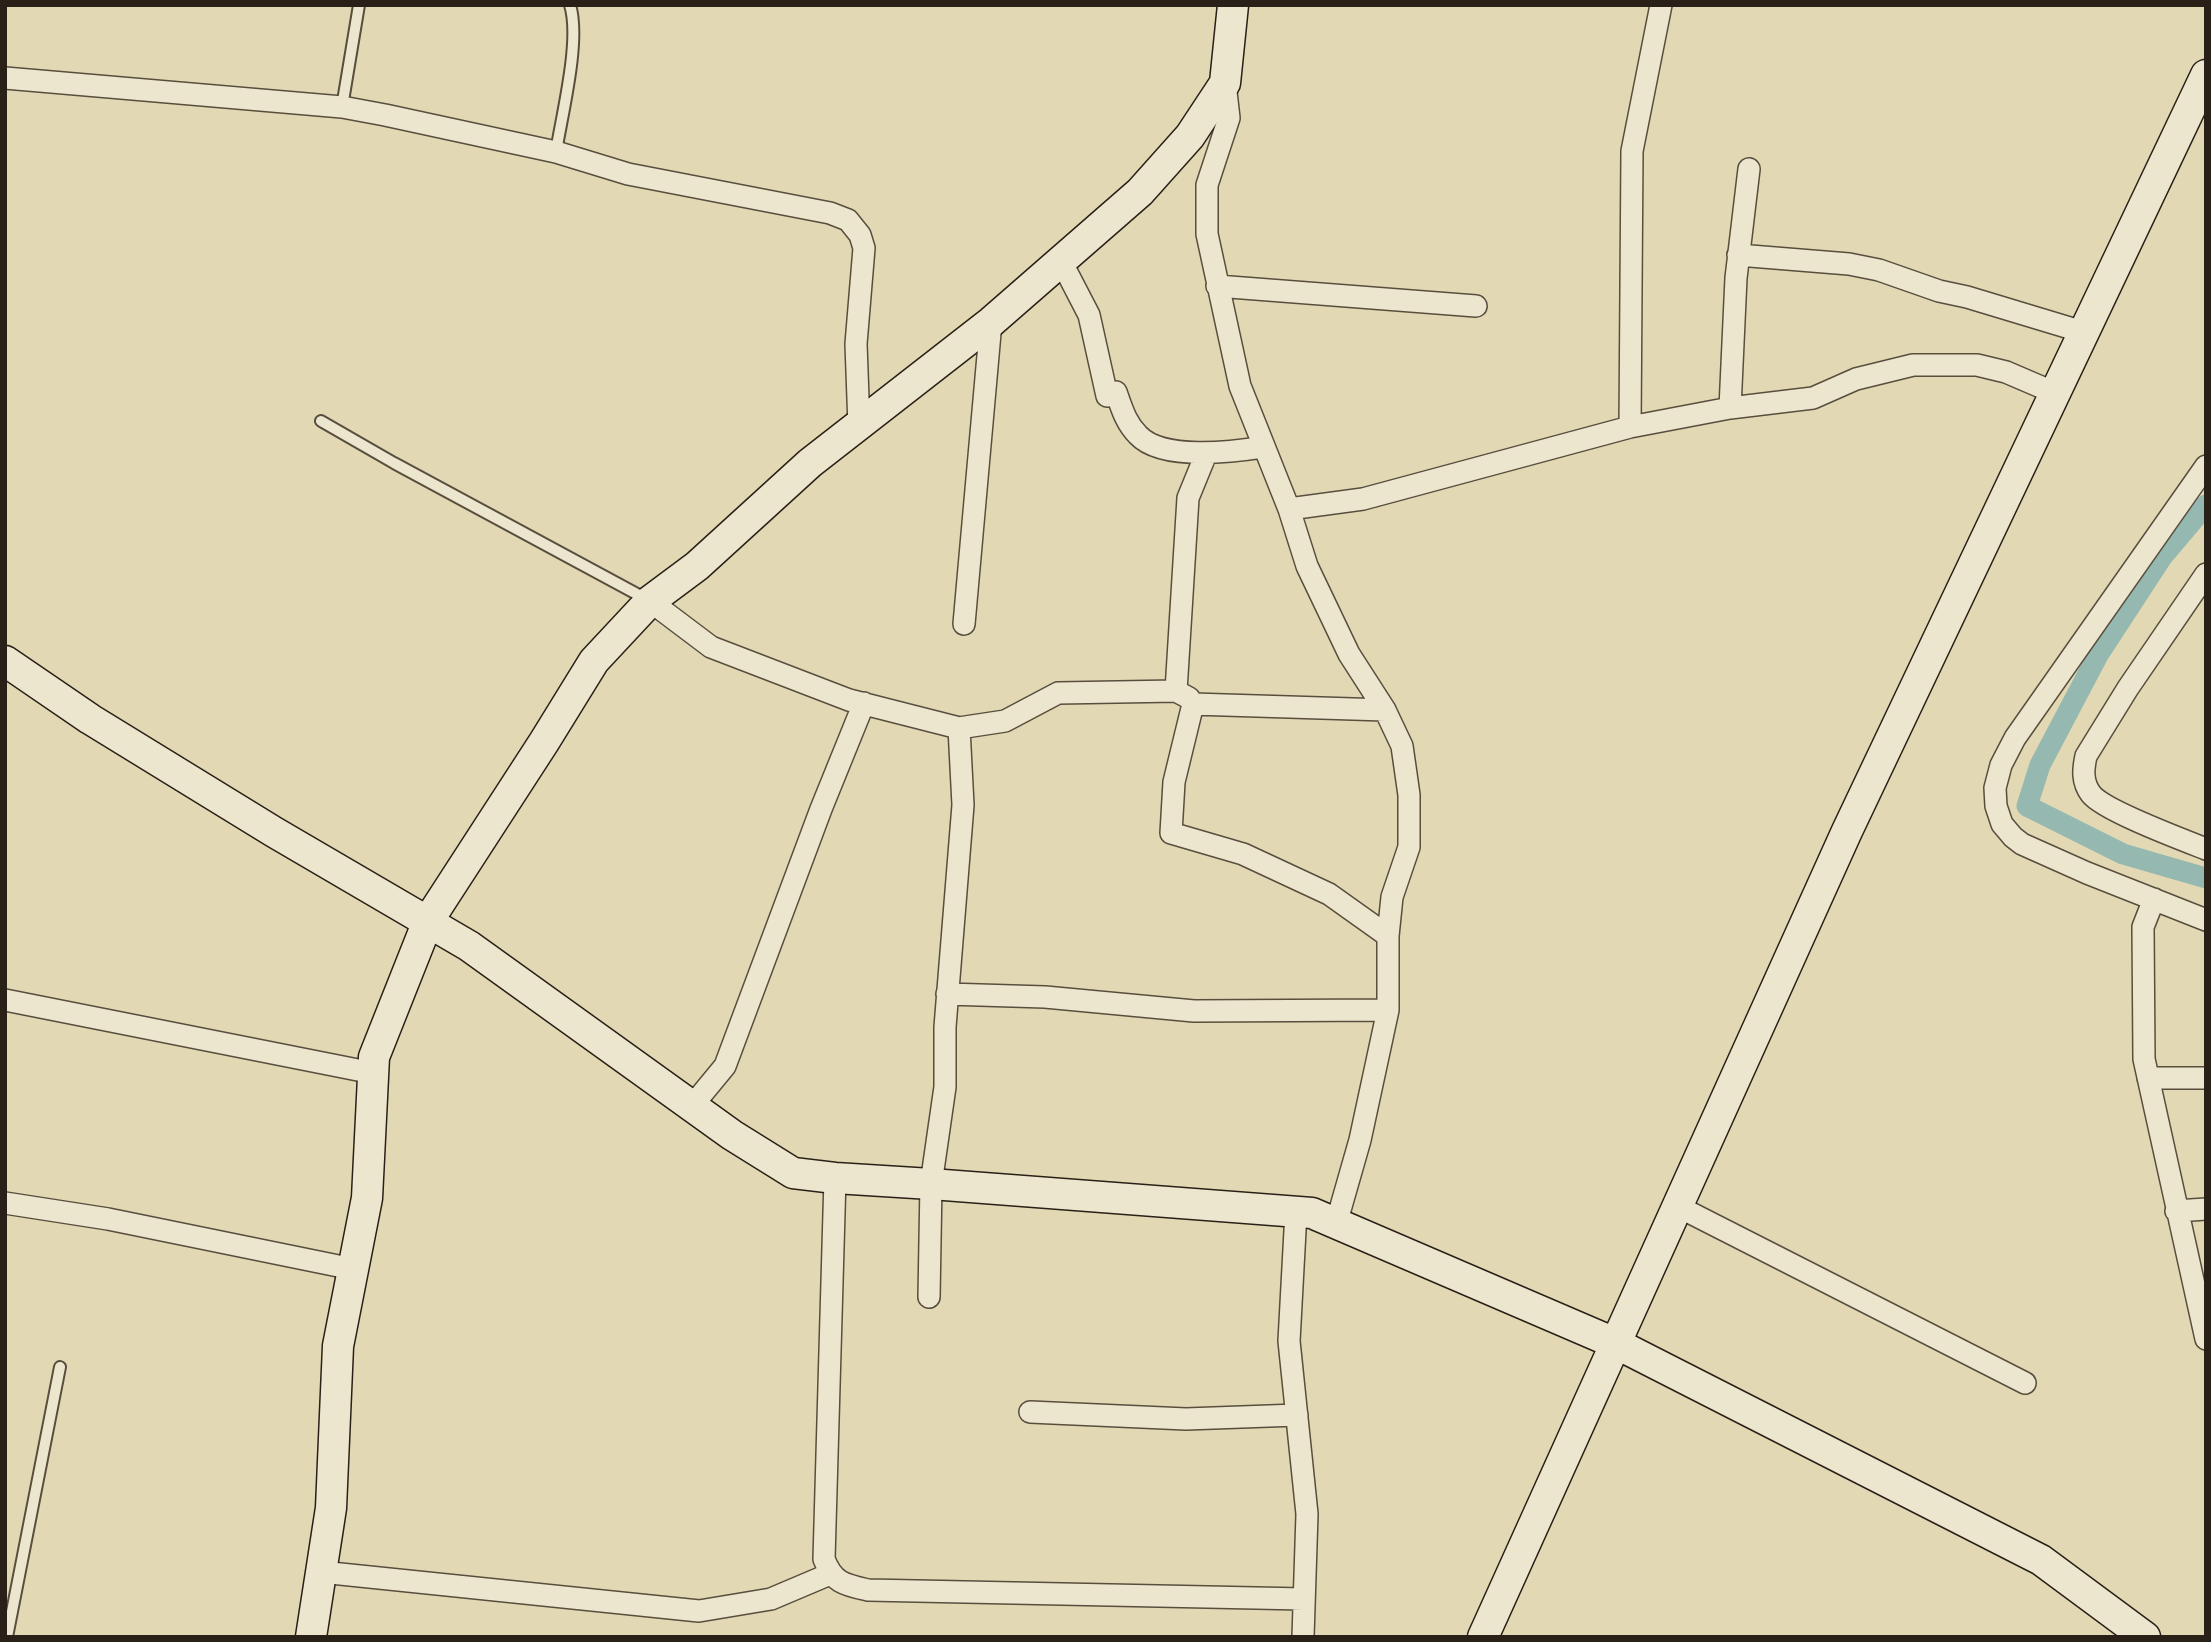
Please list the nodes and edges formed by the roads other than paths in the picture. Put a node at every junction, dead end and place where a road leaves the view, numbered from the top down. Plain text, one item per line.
1 (359, 5) edge
2 (570, 5) edge
3 (1233, 5) edge
4 (1661, 5) edge
5 (2206, 75) edge
6 (5, 78) edge
7 (1225, 83) junction
8 (342, 107) junction
9 (556, 152) junction
10 (1749, 169) dead end
11 (1738, 255) junction
12 (1061, 261) junction
13 (1217, 286) junction
14 (1476, 306) dead end
15 (991, 323) junction
16 (2083, 332) junction
17 (2055, 393) junction
18 (1730, 408) junction
19 (321, 421) dead end
20 (859, 426) junction
21 (1630, 427) junction
22 (1264, 447) junction
23 (1206, 454) junction
24 (2206, 466) edge
25 (1289, 509) junction
26 (2206, 574) edge
27 (650, 601) junction
28 (964, 624) dead end
29 (5, 661) edge
30 (1184, 698) junction
31 (864, 703) junction
32 (1385, 710) junction
33 (959, 728) junction
34 (2206, 849) edge
35 (2148, 913) junction
36 (2206, 920) edge
37 (428, 921) junction
38 (1388, 936) junction
39 (947, 994) junction
40 (5, 1000) edge
41 (1388, 1010) junction
42 (373, 1073) junction
43 (2148, 1078) junction
44 (2206, 1078) edge
45 (692, 1106) junction
46 (835, 1178) junction
47 (931, 1184) junction
48 (5, 1203) edge
49 (1679, 1207) junction
50 (2206, 1209) edge
51 (2176, 1211) junction
52 (1296, 1212) junction
53 (1336, 1224) junction
54 (353, 1269) junction
55 (929, 1297) dead end
56 (2206, 1339) edge
57 (1617, 1344) junction
58 (60, 1367) dead end
59 (2025, 1383) dead end
60 (1030, 1412) dead end
61 (1297, 1415) junction
62 (321, 1572) junction
63 (830, 1574) junction
64 (1304, 1599) junction
65 (6, 1637) edge
66 (311, 1637) edge
67 (1303, 1637) edge
68 (1483, 1637) edge
69 (2145, 1637) edge

1 - 8 lane
2 - 9 lane
3 - 7 street
4 - 21 street
5 - 16 street
6 - 8 street
7 - 12 street
7 - 13 street
8 - 9 street
9 - 20 street
10 - 11 street
11 - 16 street
11 - 18 street
12 - 15 street
12 - 23 street
13 - 14 street
13 - 22 street
15 - 20 street
15 - 28 street
16 - 17 street
17 - 18 street
17 - 49 street
18 - 21 street
19 - 27 lane
20 - 27 street
21 - 25 street
22 - 23 street
22 - 25 street
23 - 30 street
24 - 35 street
25 - 32 street
26 - 34 street
27 - 31 street
27 - 37 street
29 - 37 street
30 - 32 street
30 - 33 street
30 - 38 street
31 - 33 street
31 - 45 street
32 - 38 street
33 - 39 street
35 - 36 street
35 - 43 street
37 - 42 street
37 - 45 street
38 - 41 street
39 - 41 street
39 - 47 street
40 - 42 street
41 - 53 street
42 - 54 street
43 - 44 street
43 - 51 street
45 - 46 street
46 - 47 street
46 - 63 street
47 - 52 street
47 - 55 street
48 - 54 street
49 - 57 street
49 - 59 street
50 - 51 street
51 - 56 street
52 - 53 street
52 - 61 street
53 - 57 street
54 - 62 street
57 - 68 street
57 - 69 street
58 - 65 lane
60 - 61 street
61 - 64 street
62 - 63 street
62 - 66 street
63 - 64 street
64 - 67 street

